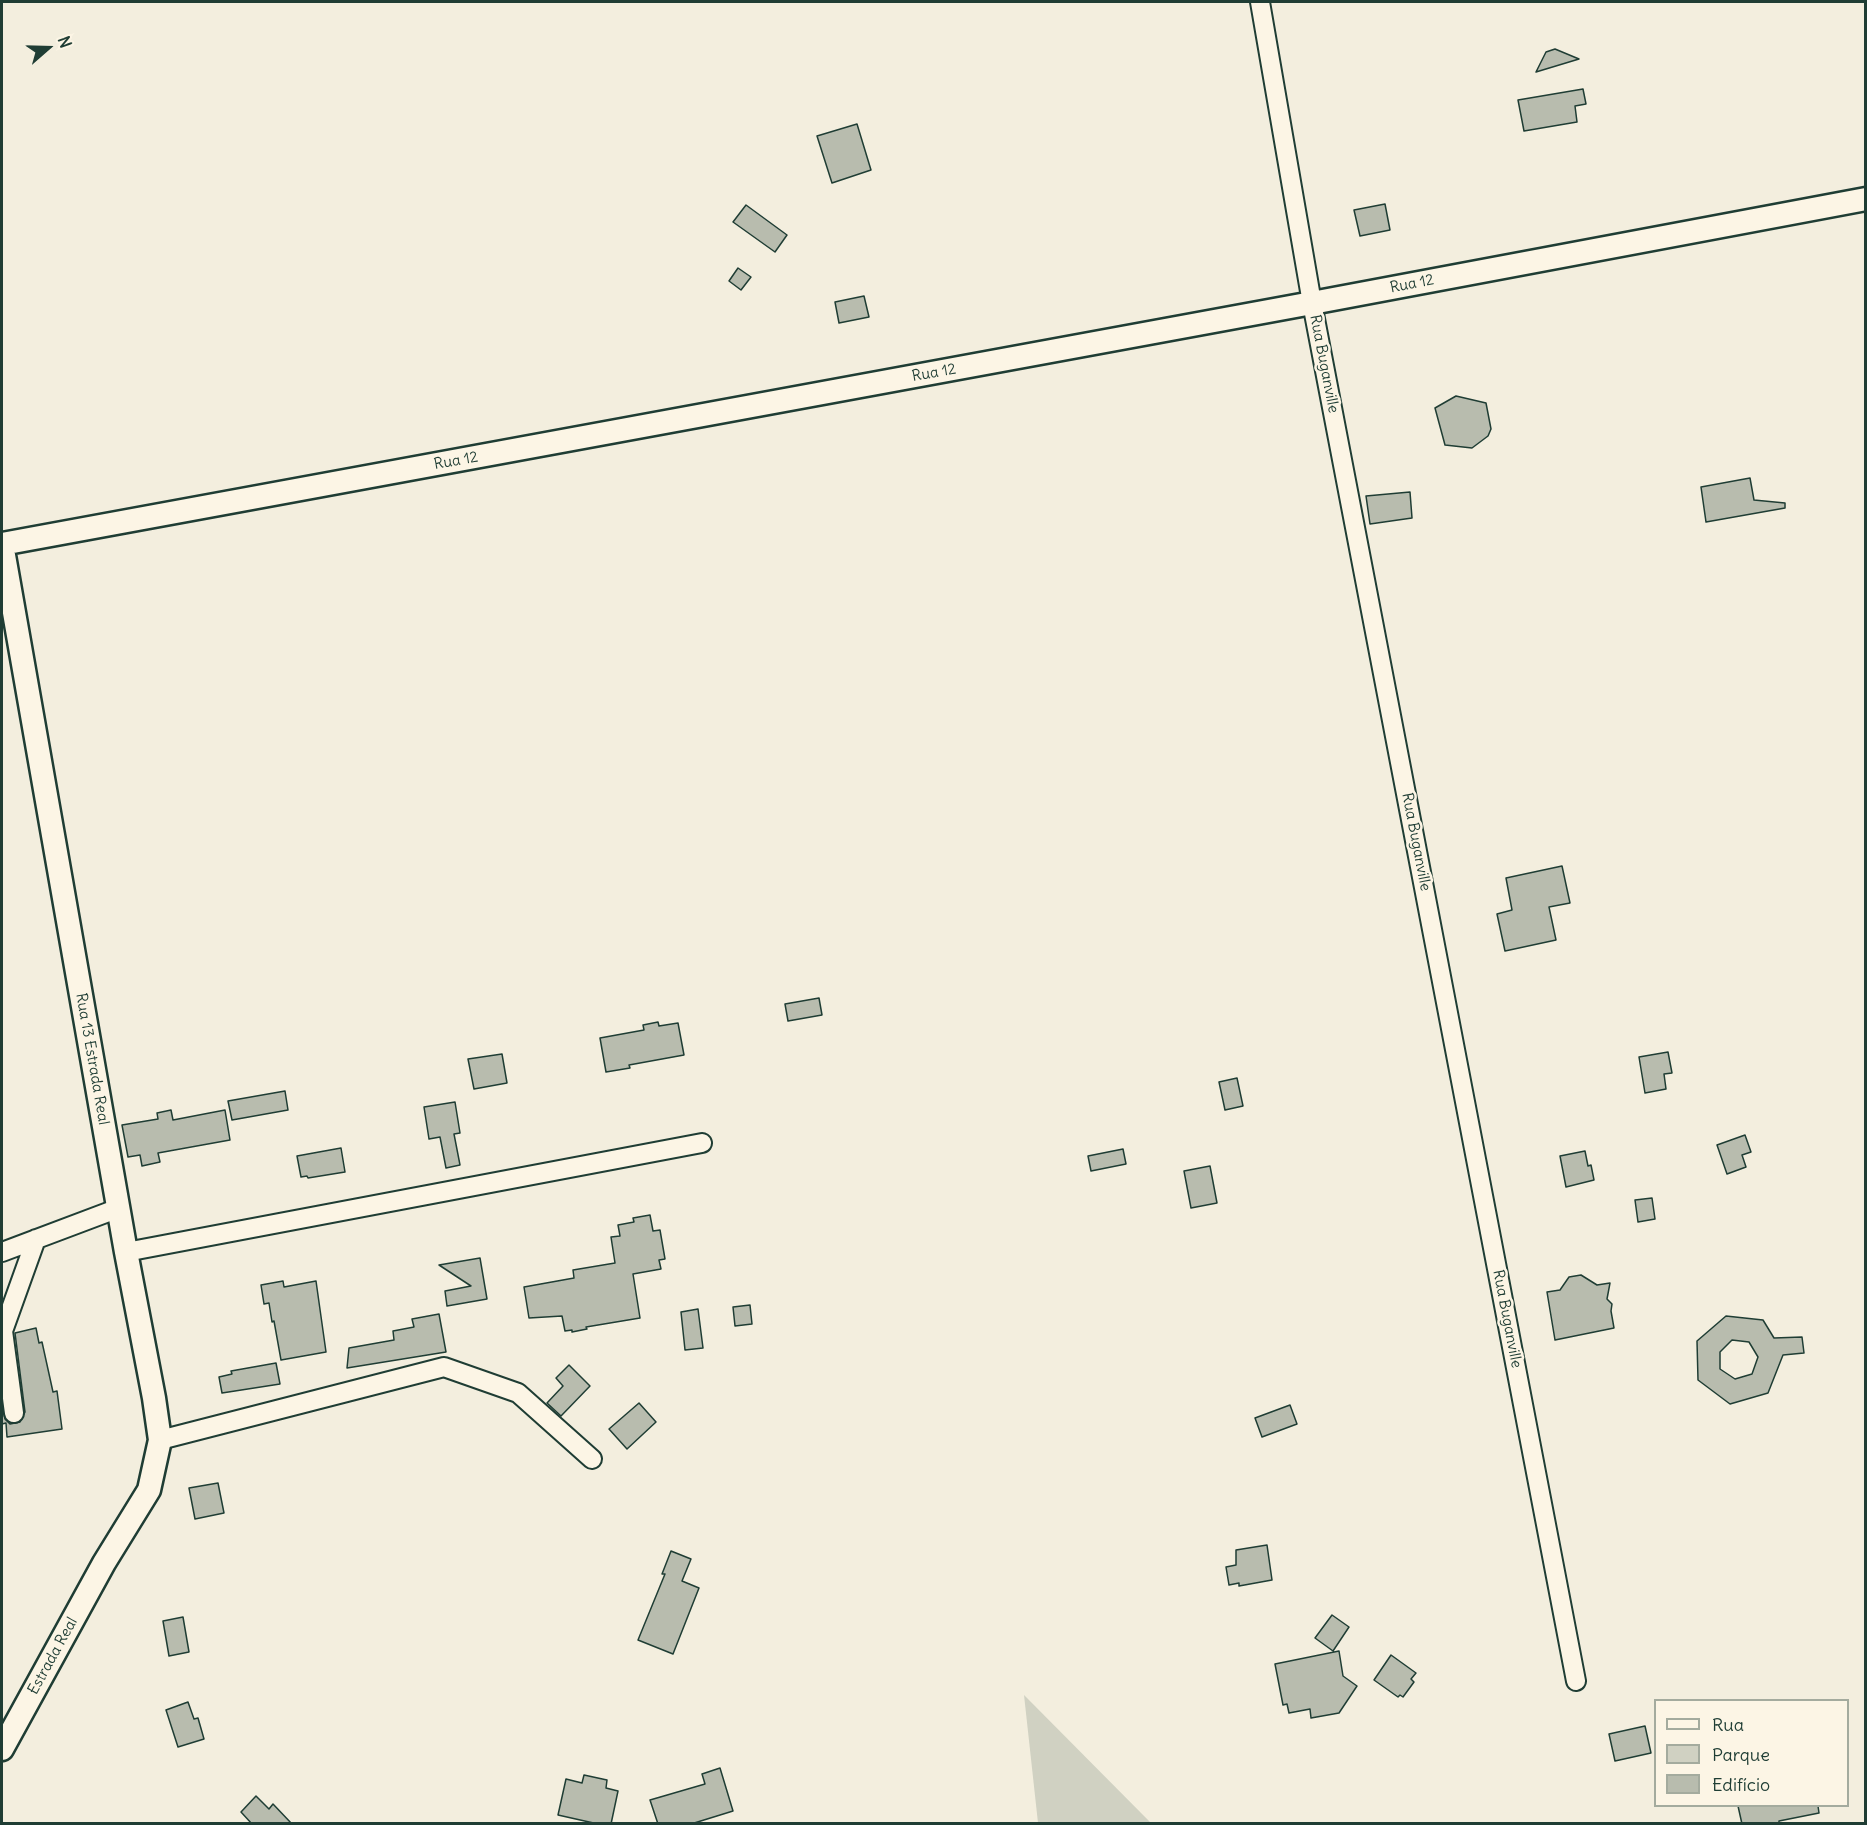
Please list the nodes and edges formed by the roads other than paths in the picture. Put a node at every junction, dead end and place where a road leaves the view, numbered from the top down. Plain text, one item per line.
1 (1260, 2) edge
2 (1866, 199) edge
3 (1312, 303) junction
4 (2, 544) edge
5 (702, 1143) dead end
6 (119, 1208) junction
7 (36, 1239) junction
8 (2, 1252) edge
9 (126, 1252) junction
10 (14, 1413) dead end
11 (160, 1440) junction
12 (592, 1459) dead end
13 (104, 1563) joint
14 (1576, 1681) dead end
15 (2, 1749) edge

1 - 3 street, Rua Buganville
2 - 3 street, Rua 12
3 - 4 street, Rua 12
3 - 14 street, Rua Buganville
4 - 6 street, Rua 13 Estrada Real
5 - 9 street
6 - 7 street
6 - 9 street, Rua 13 Estrada Real
7 - 8 street
7 - 10 street
9 - 11 street, Rua 13 Estrada Real
11 - 12 street
11 - 13 street, Rua 13 Estrada Real
13 - 15 street, Estrada Real

